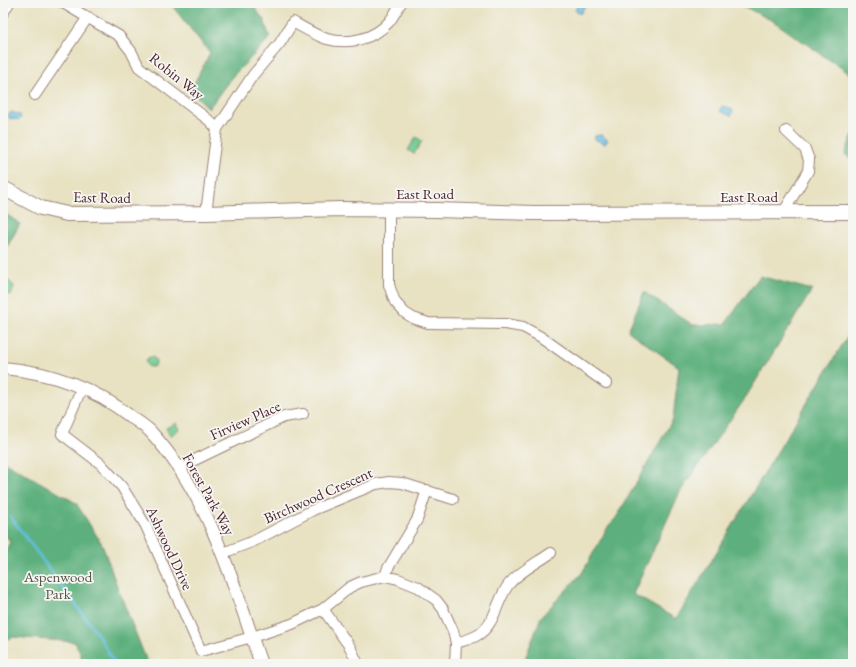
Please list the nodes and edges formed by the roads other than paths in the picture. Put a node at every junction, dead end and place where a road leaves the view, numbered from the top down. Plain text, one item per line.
1 (9, 3) edge
2 (63, 3) edge
3 (401, 3) edge
4 (3, 14) edge
5 (88, 17) junction
6 (35, 95) dead end
7 (217, 129) junction
8 (786, 131) dead end
9 (3, 188) edge
10 (388, 210) junction
11 (853, 212) edge
12 (783, 213) junction
13 (206, 214) junction
14 (3, 368) edge
15 (606, 383) dead end
16 (82, 387) junction
17 (302, 414) dead end
18 (178, 468) junction
19 (427, 490) junction
20 (453, 499) dead end
21 (223, 553) junction
22 (551, 553) dead end
23 (385, 576) junction
24 (322, 609) junction
25 (252, 638) junction
26 (456, 643) junction
27 (261, 664) edge
28 (358, 664) edge
29 (455, 664) edge

1 - 4 street
2 - 5 street, Robin Way
3 - 7 street
5 - 6 street
5 - 7 street, Robin Way
7 - 13 street
8 - 12 street
9 - 13 main road, East Road
10 - 12 main road, East Road
10 - 13 main road, East Road
10 - 15 street
11 - 12 main road, East Road
14 - 16 street, Forest Park Way
16 - 18 street, Forest Park Way
16 - 25 street, Ashwood Drive
17 - 18 street, Firview Place
18 - 21 street, Forest Park Way
19 - 20 street, Birchwood Crescent
19 - 21 street, Birchwood Crescent
19 - 23 street
21 - 25 street, Forest Park Way
22 - 26 street
23 - 24 street
23 - 26 street
24 - 25 street
24 - 28 street
25 - 27 street, Forest Park Way
26 - 29 street

